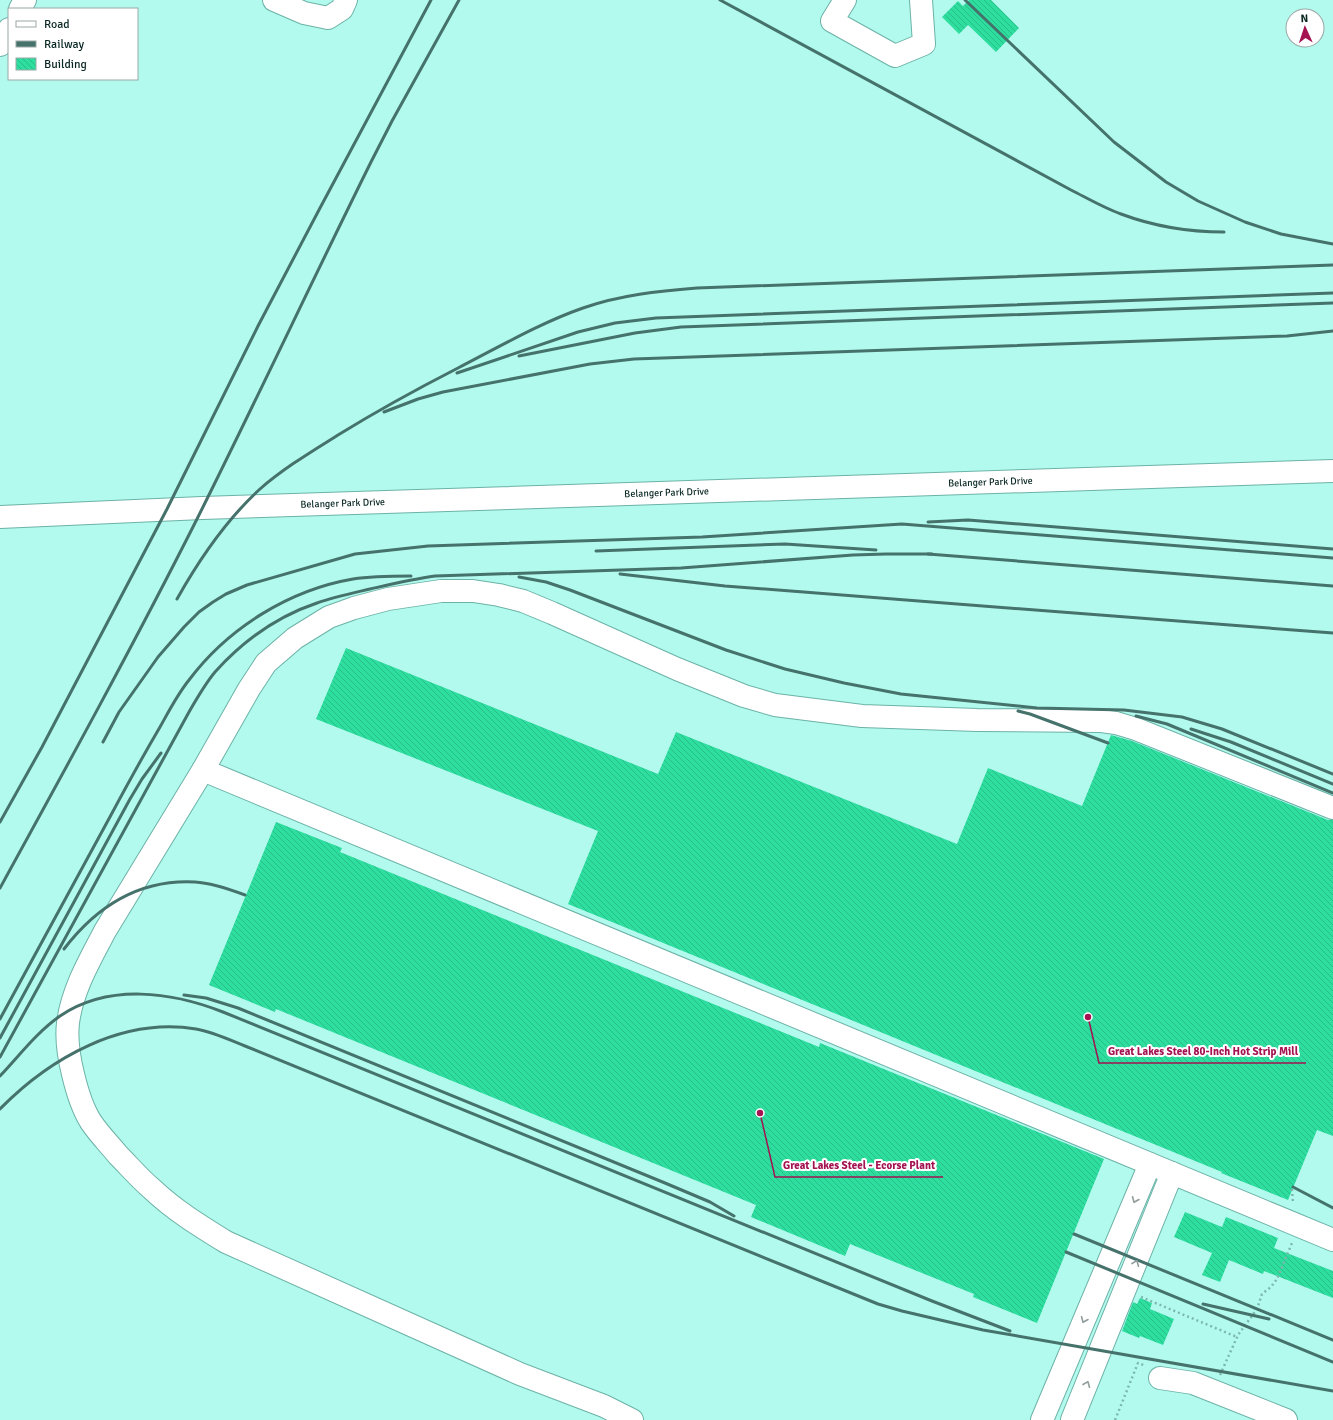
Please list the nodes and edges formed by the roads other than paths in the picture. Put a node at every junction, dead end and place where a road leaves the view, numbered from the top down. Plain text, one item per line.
1 (274, 0) edge
2 (346, 0) edge
3 (845, 0) edge
4 (922, 0) edge
5 (8, 31) edge
6 (0, 45) edge
7 (1329, 469) edge
8 (0, 517) edge
9 (203, 770) junction
10 (1333, 808) edge
11 (1150, 1164) junction
12 (1172, 1173) junction
13 (1333, 1240) edge
14 (1155, 1373) road end
15 (632, 1420) edge
16 (1042, 1420) edge
17 (1072, 1420) edge
18 (1286, 1420) edge

1 - 2 street
3 - 4 street
5 - 6 street
7 - 8 street, Belanger Park Drive
9 - 10 street
9 - 11 street
9 - 15 street
11 - 12 street
11 -> 16 street
12 - 13 street
17 -> 12 street
14 - 18 street

